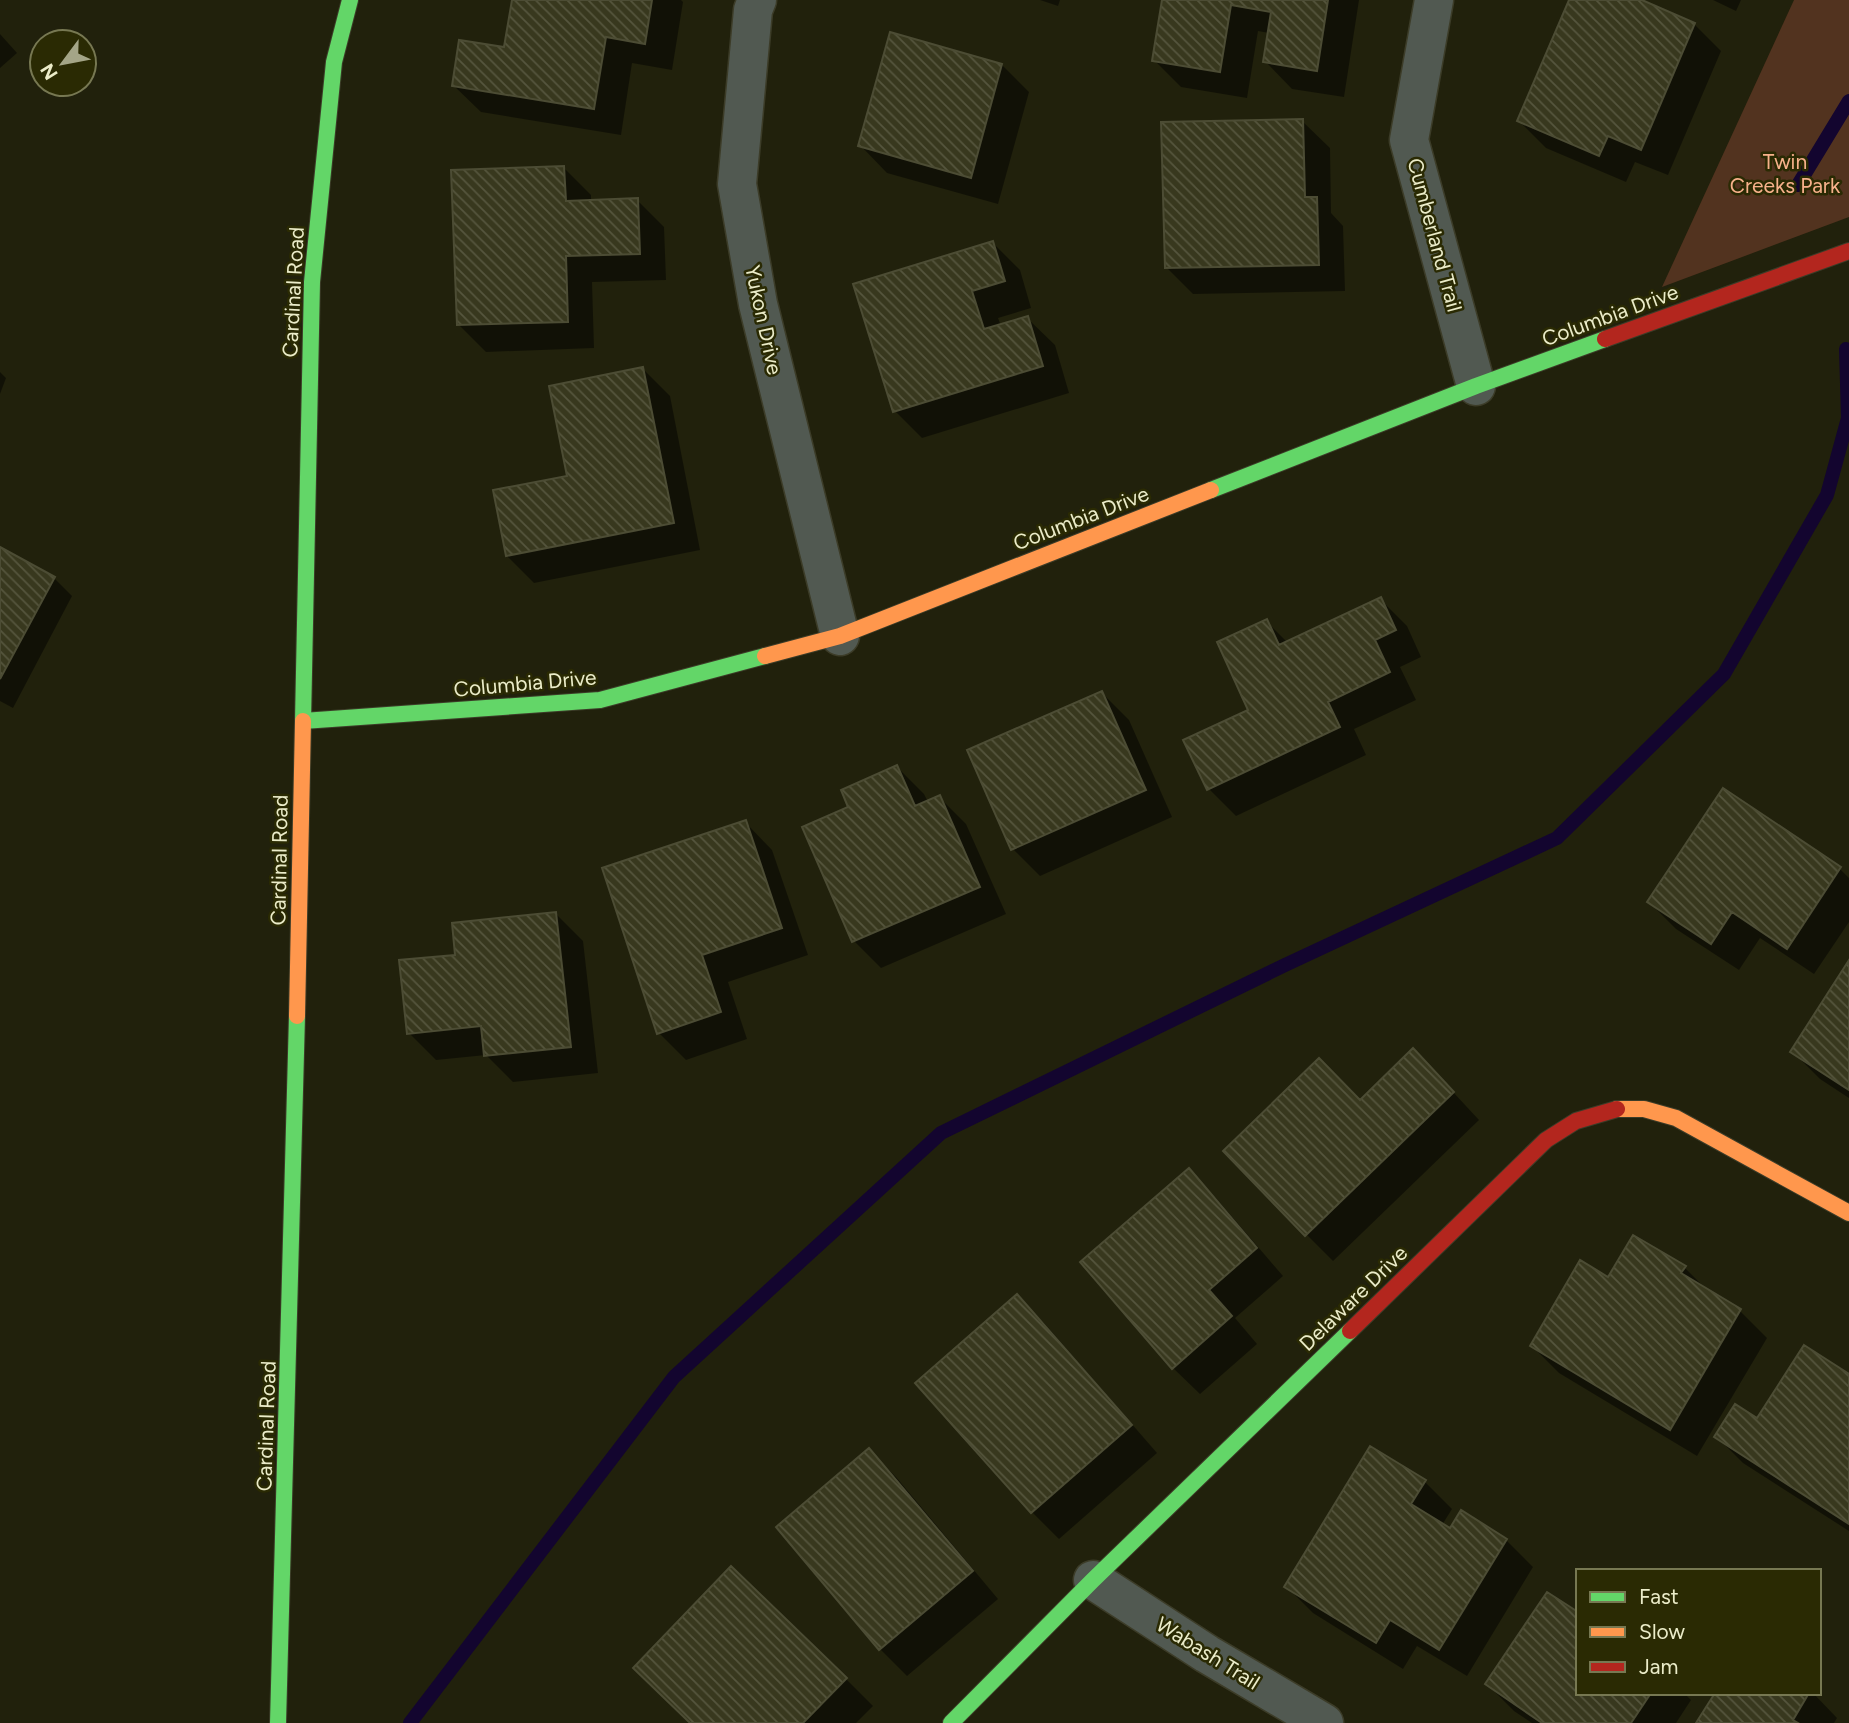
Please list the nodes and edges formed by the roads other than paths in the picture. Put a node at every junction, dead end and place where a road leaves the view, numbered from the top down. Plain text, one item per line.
1 (349, 0) edge
2 (757, 0) edge
3 (1434, 0) edge
4 (1849, 251) edge
5 (1476, 386) junction
6 (840, 636) junction
7 (303, 722) junction
8 (1849, 1213) edge
9 (1093, 1580) junction
10 (278, 1723) edge
11 (951, 1723) edge
12 (1324, 1723) edge

1 - 7 street, Cardinal Road
2 - 6 street, Yukon Drive
3 - 5 street, Cumberland Trail
4 - 5 street, Columbia Drive
5 - 6 street, Columbia Drive
6 - 7 street, Columbia Drive
7 - 10 street, Cardinal Road
8 - 9 street, Delaware Drive
9 - 11 street, Delaware Drive
9 - 12 street, Wabash Trail

